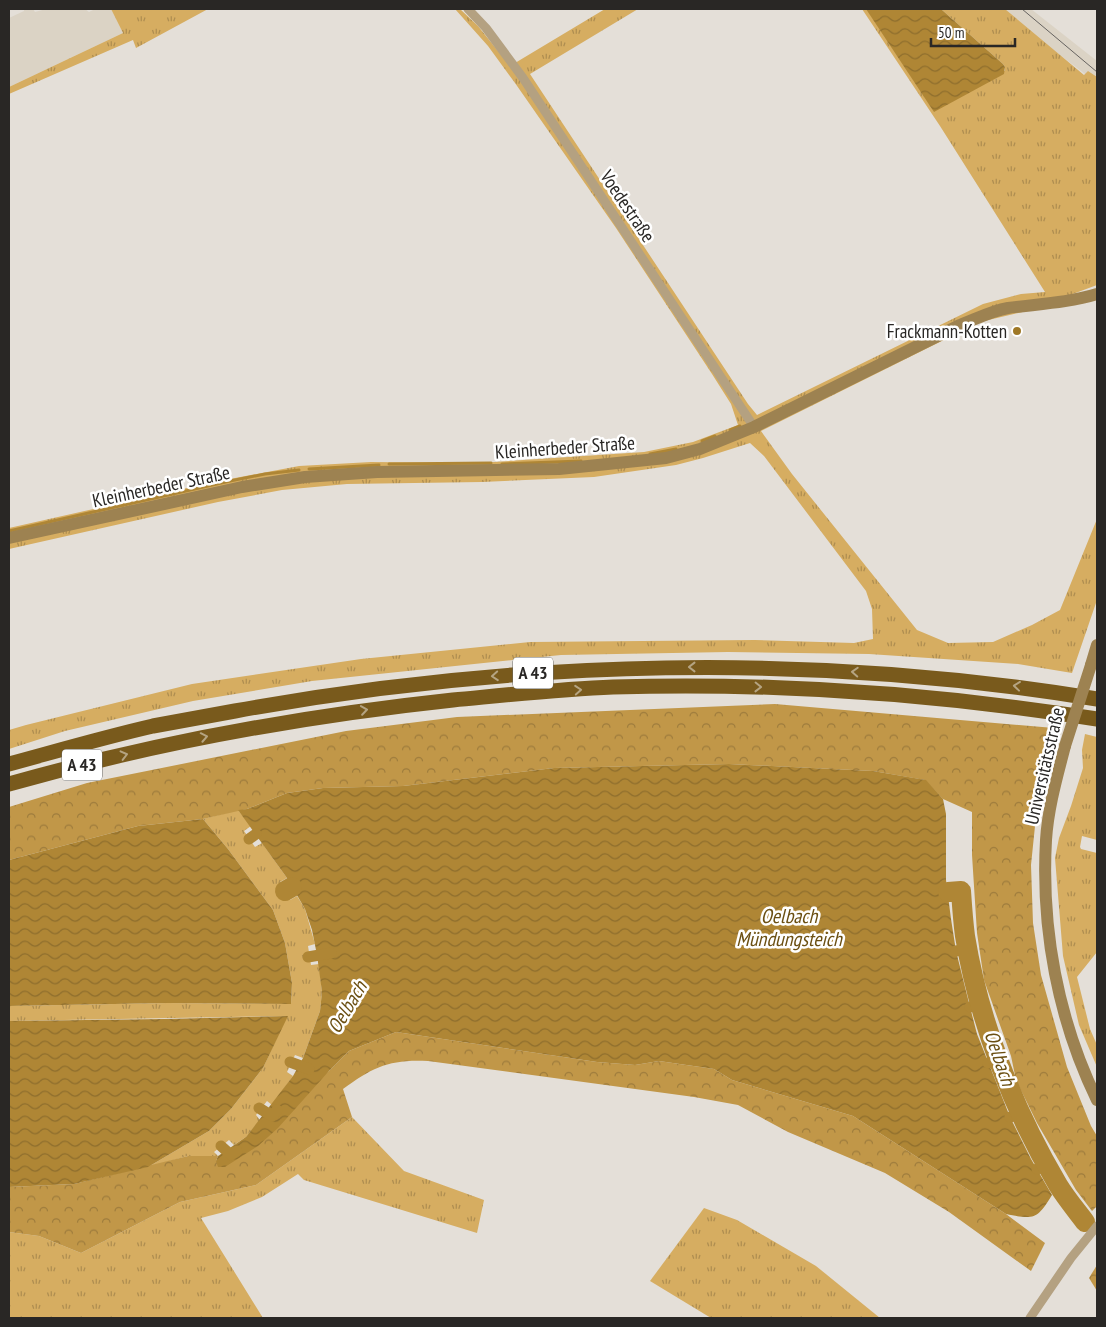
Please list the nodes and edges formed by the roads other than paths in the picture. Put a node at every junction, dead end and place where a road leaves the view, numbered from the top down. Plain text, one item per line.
1 (468, 9) edge
2 (1097, 294) edge
3 (754, 427) junction
4 (9, 538) edge
5 (1097, 645) edge
6 (1097, 699) edge
7 (1097, 719) edge
8 (9, 764) edge
9 (9, 784) edge
10 (1097, 1100) edge
11 (1097, 1226) edge
12 (1030, 1318) edge

1 - 3 street, Voedestraße
2 - 3 street, Kleinherbeder Straße
3 - 4 street, Kleinherbeder Straße
5 - 10 street, Universitätsstraße, bridge
6 -> 8 highway, A 43
9 -> 7 highway, A 43
11 - 12 street

